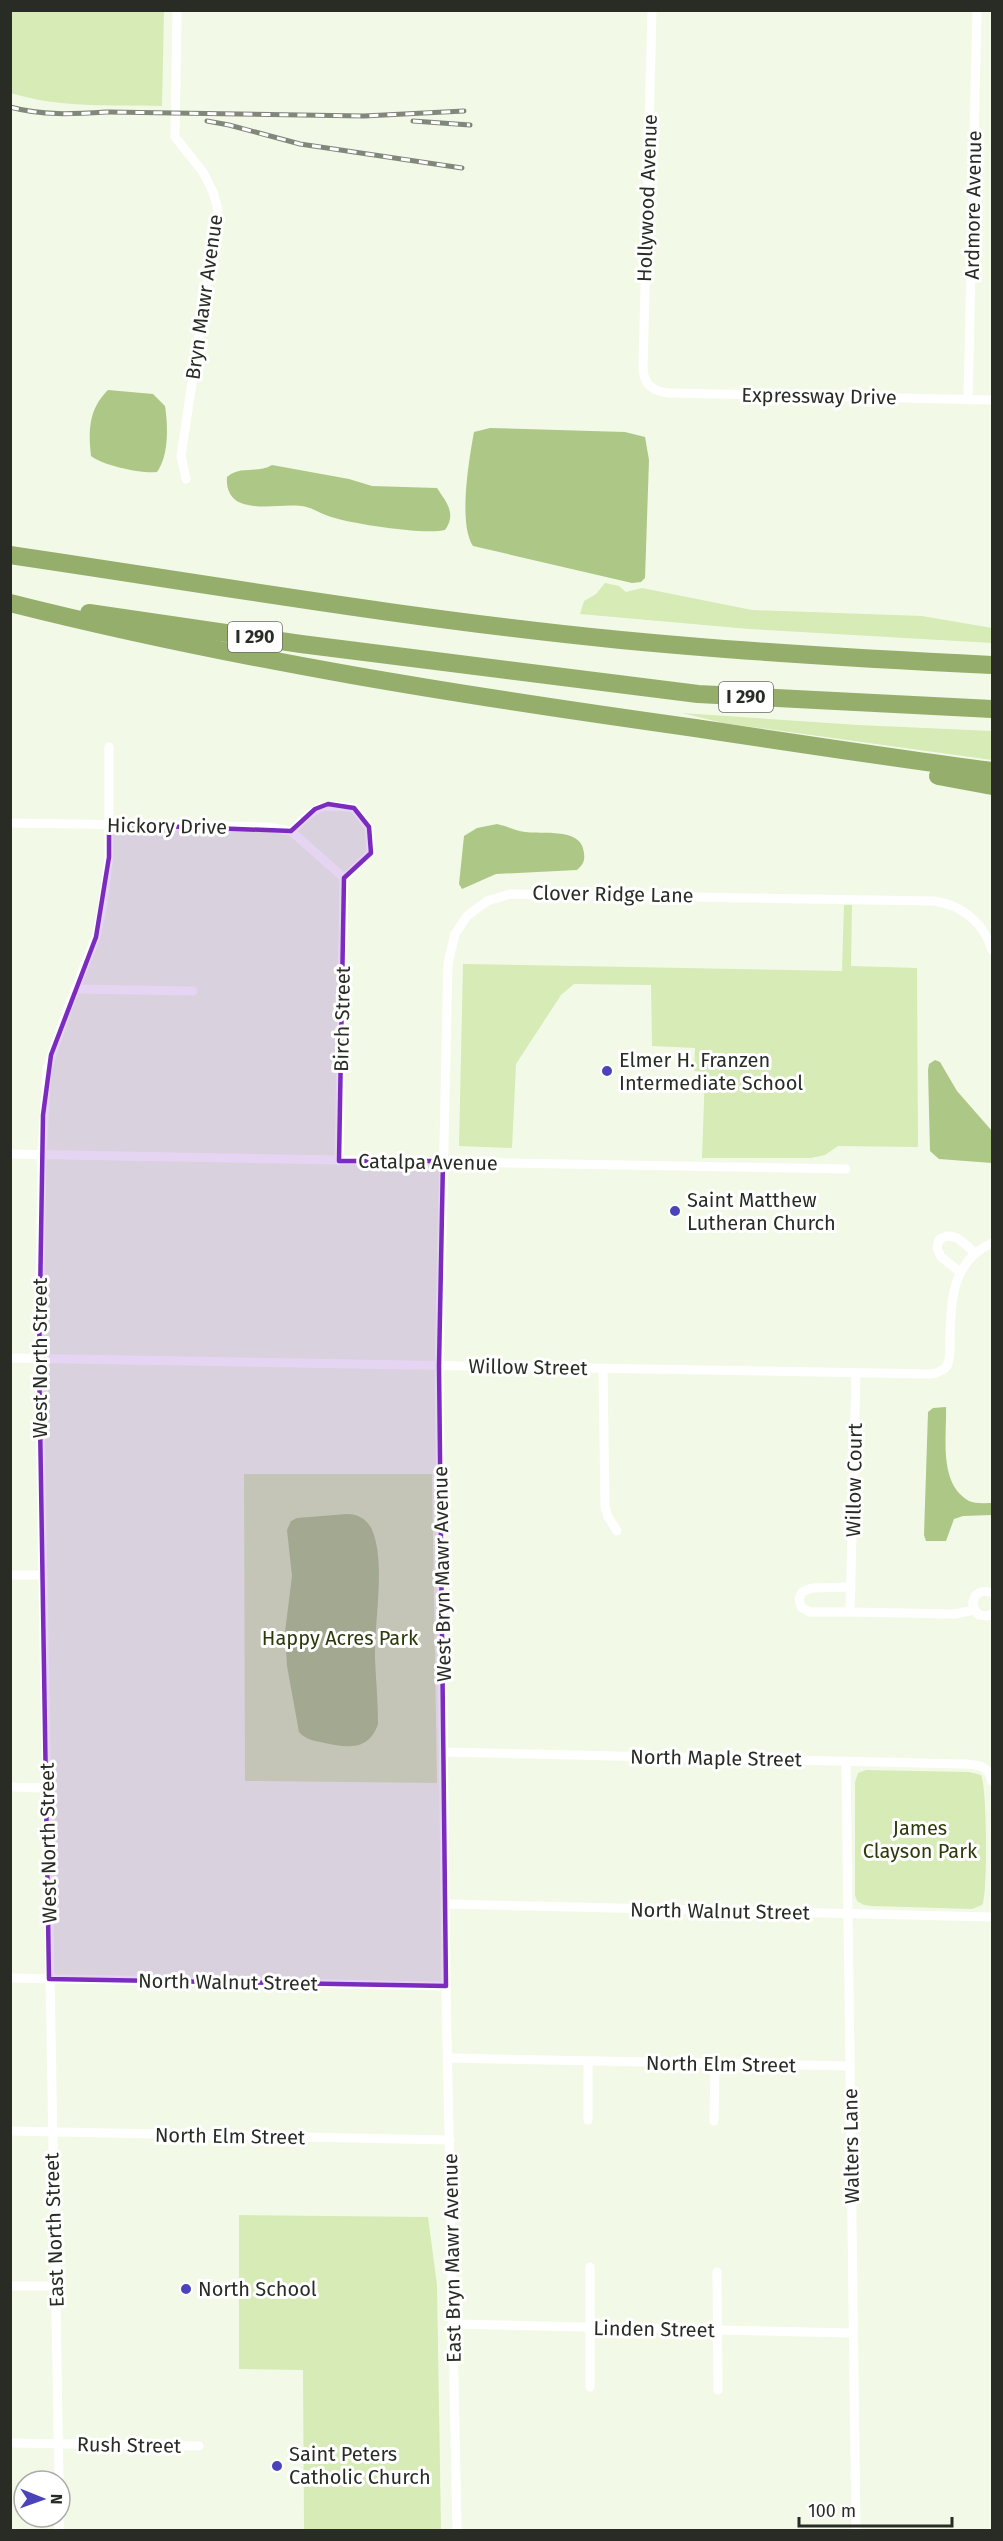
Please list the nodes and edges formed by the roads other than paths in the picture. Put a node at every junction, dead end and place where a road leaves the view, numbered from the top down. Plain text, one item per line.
1 (177, 10) edge
2 (652, 10) edge
3 (977, 10) edge
4 (649, 385) joint
5 (968, 400) junction
6 (993, 400) edge
7 (186, 479) dead end
8 (10, 555) edge
9 (10, 602) edge
10 (993, 663) edge
11 (993, 710) edge
12 (773, 740) junction
13 (109, 747) dead end
14 (993, 771) edge
15 (993, 786) edge
16 (10, 823) edge
17 (109, 824) junction
18 (291, 831) junction
19 (344, 878) junction
20 (990, 936) edge
21 (993, 951) edge
22 (75, 989) junction
23 (194, 990) dead end
24 (10, 1154) edge
25 (42, 1155) junction
26 (339, 1161) junction
27 (443, 1161) junction
28 (846, 1169) dead end
29 (993, 1243) edge
30 (975, 1253) junction
31 (960, 1272) junction
32 (10, 1358) edge
33 (39, 1359) junction
34 (439, 1366) junction
35 (603, 1368) junction
36 (856, 1373) junction
37 (617, 1532) dead end
38 (10, 1575) edge
39 (42, 1575) junction
40 (851, 1587) junction
41 (993, 1593) edge
42 (974, 1610) junction
43 (850, 1612) junction
44 (993, 1614) edge
45 (445, 1752) junction
46 (846, 1761) junction
47 (993, 1781) edge
48 (10, 1787) edge
49 (47, 1788) junction
50 (447, 1904) junction
51 (848, 1913) junction
52 (993, 1917) edge
53 (10, 1978) edge
54 (49, 1979) junction
55 (446, 1986) junction
56 (449, 2058) junction
57 (588, 2062) junction
58 (715, 2064) junction
59 (850, 2066) junction
60 (588, 2121) dead end
61 (714, 2121) dead end
62 (10, 2131) edge
63 (51, 2132) junction
64 (450, 2140) junction
65 (590, 2267) dead end
66 (717, 2272) dead end
67 (10, 2286) edge
68 (56, 2286) junction
69 (454, 2324) junction
70 (590, 2328) junction
71 (716, 2331) junction
72 (853, 2333) junction
73 (590, 2387) dead end
74 (718, 2390) dead end
75 (10, 2443) edge
76 (59, 2444) junction
77 (199, 2446) dead end
78 (59, 2469) edge
79 (457, 2530) edge
80 (856, 2530) edge

1 - 7 street, Bryn Mawr Avenue
2 - 4 street, Hollywood Avenue
3 - 5 street, Ardmore Avenue
4 - 5 street, Expressway Drive
5 - 6 street, Expressway Drive
8 - 10 highway, I 290
9 - 11 highway, I 290
9 - 12 highway
12 - 14 highway
12 - 15 highway
13 - 17 street, West North Street
16 - 17 street, Hickory Drive
17 - 18 street, Hickory Drive
17 - 22 street, West North Street
18 - 19 street
18 - 19 street
19 - 26 street, Birch Street
20 - 21 street, Clover Ridge Lane
20 - 27 street, Clover Ridge Lane
22 - 23 street
22 - 25 street, West North Street
24 - 25 street, Catalpa Avenue
25 - 26 street, Catalpa Avenue
25 - 33 street, West North Street
26 - 27 street, Catalpa Avenue
27 - 28 street, Catalpa Avenue
27 - 34 street, West Bryn Mawr Avenue
29 - 30 street, Willow Street
30 - 31 street, Willow Street
30 - 31 street
31 - 36 street, Willow Street
32 - 33 street, Willow Street
33 - 34 street, Willow Street
33 - 39 street, West North Street
34 - 35 street, Willow Street
34 - 45 street, West Bryn Mawr Avenue
35 - 36 street, Willow Street
35 - 37 street
36 - 40 street, Willow Court
38 - 39 street
39 - 49 street, West North Street
40 - 43 street, Willow Court
40 - 43 street
41 - 42 street
42 - 43 street
42 - 44 street
45 - 46 street, North Maple Street
45 - 50 street, West Bryn Mawr Avenue
46 - 47 street, North Maple Street
46 - 51 street, Walters Lane
48 - 49 street
49 - 54 street, West North Street
50 - 51 street, North Walnut Street
50 - 55 street, West Bryn Mawr Avenue
51 - 52 street, North Walnut Street
51 - 59 street, Walters Lane
53 - 54 street, North Walnut Street
54 - 55 street, North Walnut Street
54 - 63 street, East North Street
55 - 56 street, East Bryn Mawr Avenue
56 - 57 street, North Elm Street
56 - 64 street, East Bryn Mawr Avenue
57 - 58 street, North Elm Street
57 - 60 street
58 - 59 street, North Elm Street
58 - 61 street
59 - 72 street, Walters Lane
62 - 63 street, North Elm Street
63 - 64 street, North Elm Street
63 - 68 street, East North Street
64 - 69 street, East Bryn Mawr Avenue
65 - 70 street
66 - 71 street
67 - 68 street
68 - 76 street, East North Street
69 - 70 street, Linden Street
69 - 79 street, East Bryn Mawr Avenue
70 - 71 street, Linden Street
70 - 73 street
71 - 72 street, Linden Street
71 - 74 street
72 - 80 street, Walters Lane
75 - 76 street, Rush Street
76 - 77 street, Rush Street
76 - 78 street, East North Street

